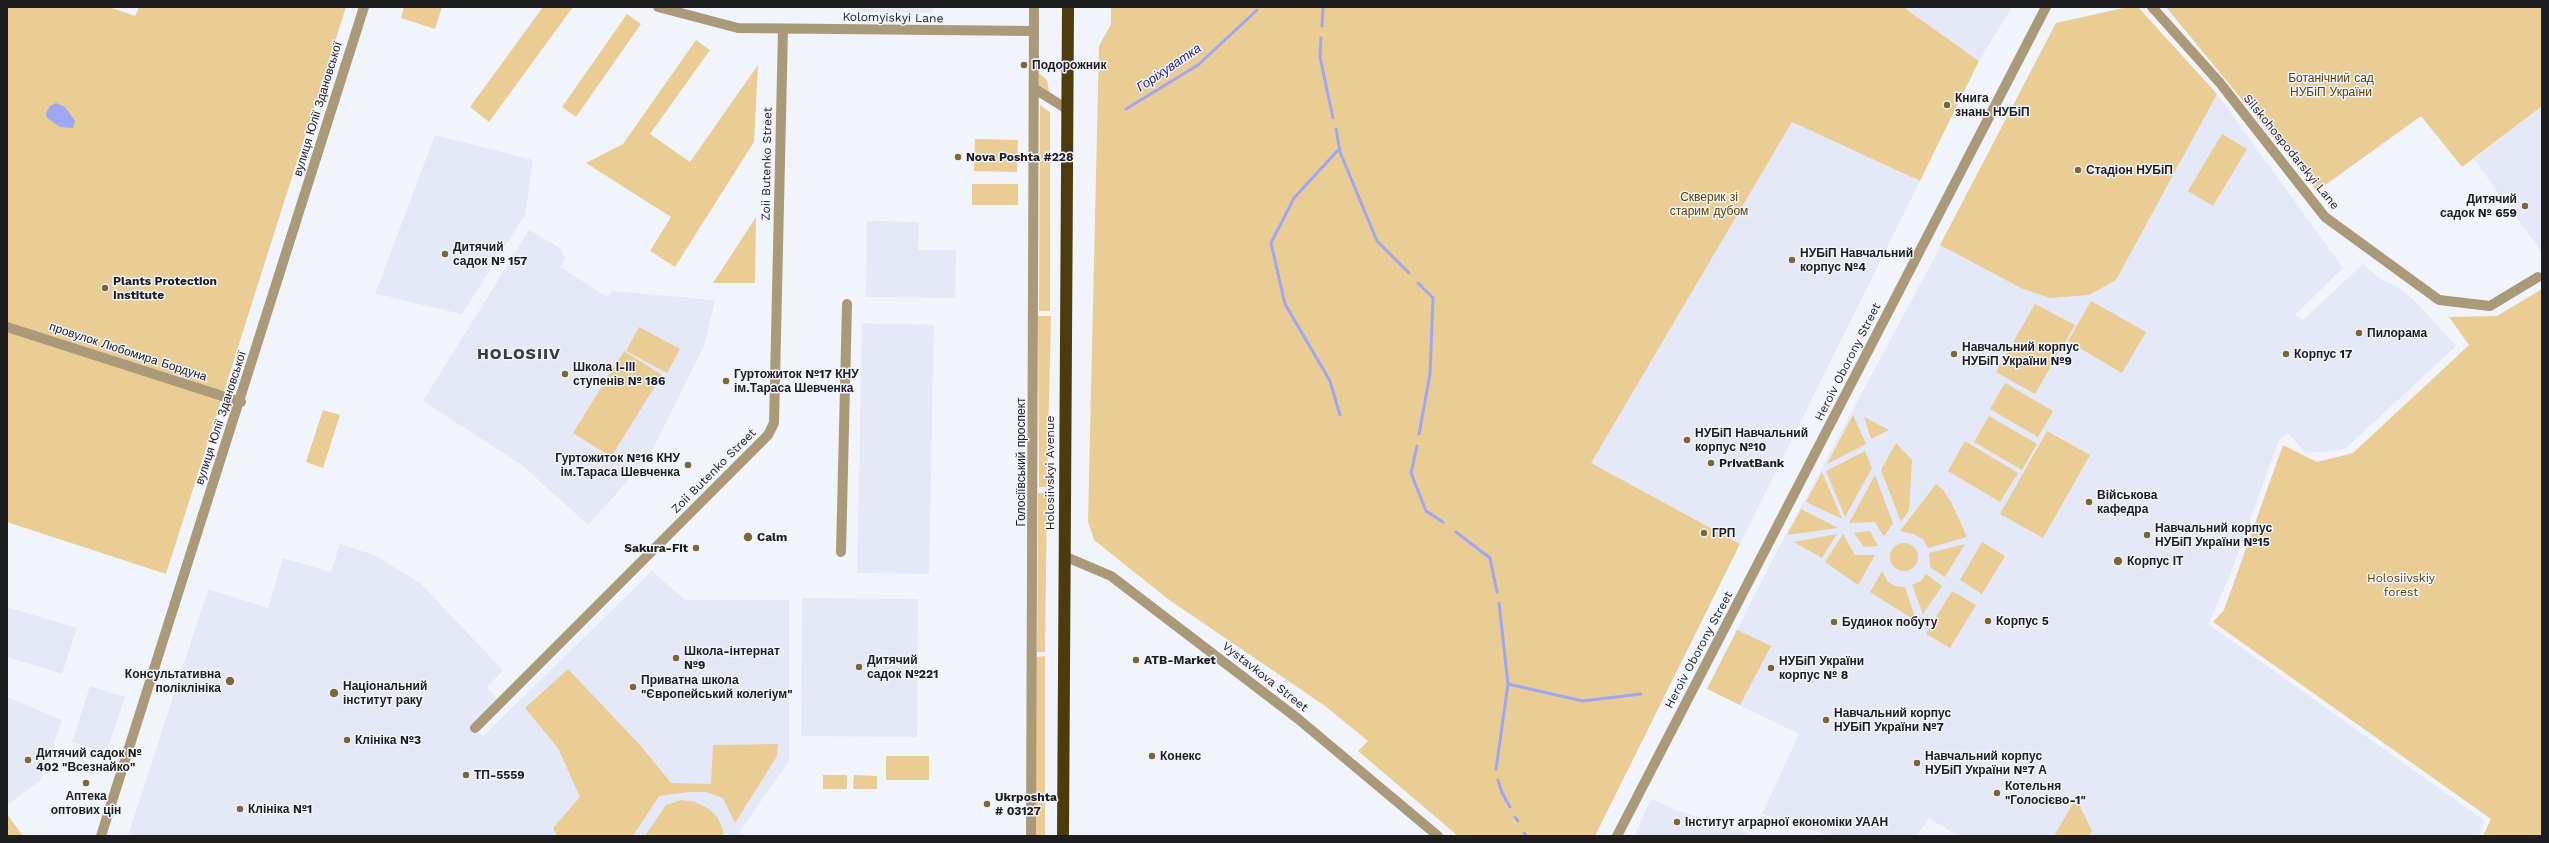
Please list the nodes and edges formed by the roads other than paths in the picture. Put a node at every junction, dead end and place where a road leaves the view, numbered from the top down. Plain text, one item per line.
1 (364, 7) edge
2 (658, 7) edge
3 (1034, 7) edge
4 (1068, 7) edge
5 (2046, 7) edge
6 (2152, 7) edge
7 (783, 30) junction
8 (1034, 31) junction
9 (1035, 89) junction
10 (1067, 109) junction
11 (2538, 277) dead end
12 (846, 304) dead end
13 (7, 326) edge
14 (241, 402) junction
15 (841, 552) dead end
16 (1064, 556) junction
17 (474, 728) dead end
18 (101, 836) edge
19 (1031, 836) edge
20 (1063, 836) edge
21 (1438, 836) edge
22 (1617, 836) edge

1 - 14 street, вулиця Юлії Здановської
2 - 7 street, Kolomyiskyi Lane
3 - 8 street
4 - 10 highway, Holosiivskyi Avenue
5 - 22 street, Heroiv Oborony Street
6 - 11 street, Silskohospodarskyi Lane
7 - 8 street, Kolomyiskyi Lane
7 - 17 street, Zoii Butenko Street
8 - 9 street
9 - 10 street
9 - 19 street, Голосіївський проспект
10 - 16 highway, Holosiivskyi Avenue
12 - 15 street
13 - 14 street, провулок Любомира Бордуна
14 - 18 street, вулиця Юлії Здановської
16 - 20 highway, Holosiivskyi Avenue
16 - 21 street, Vystavkova Street

